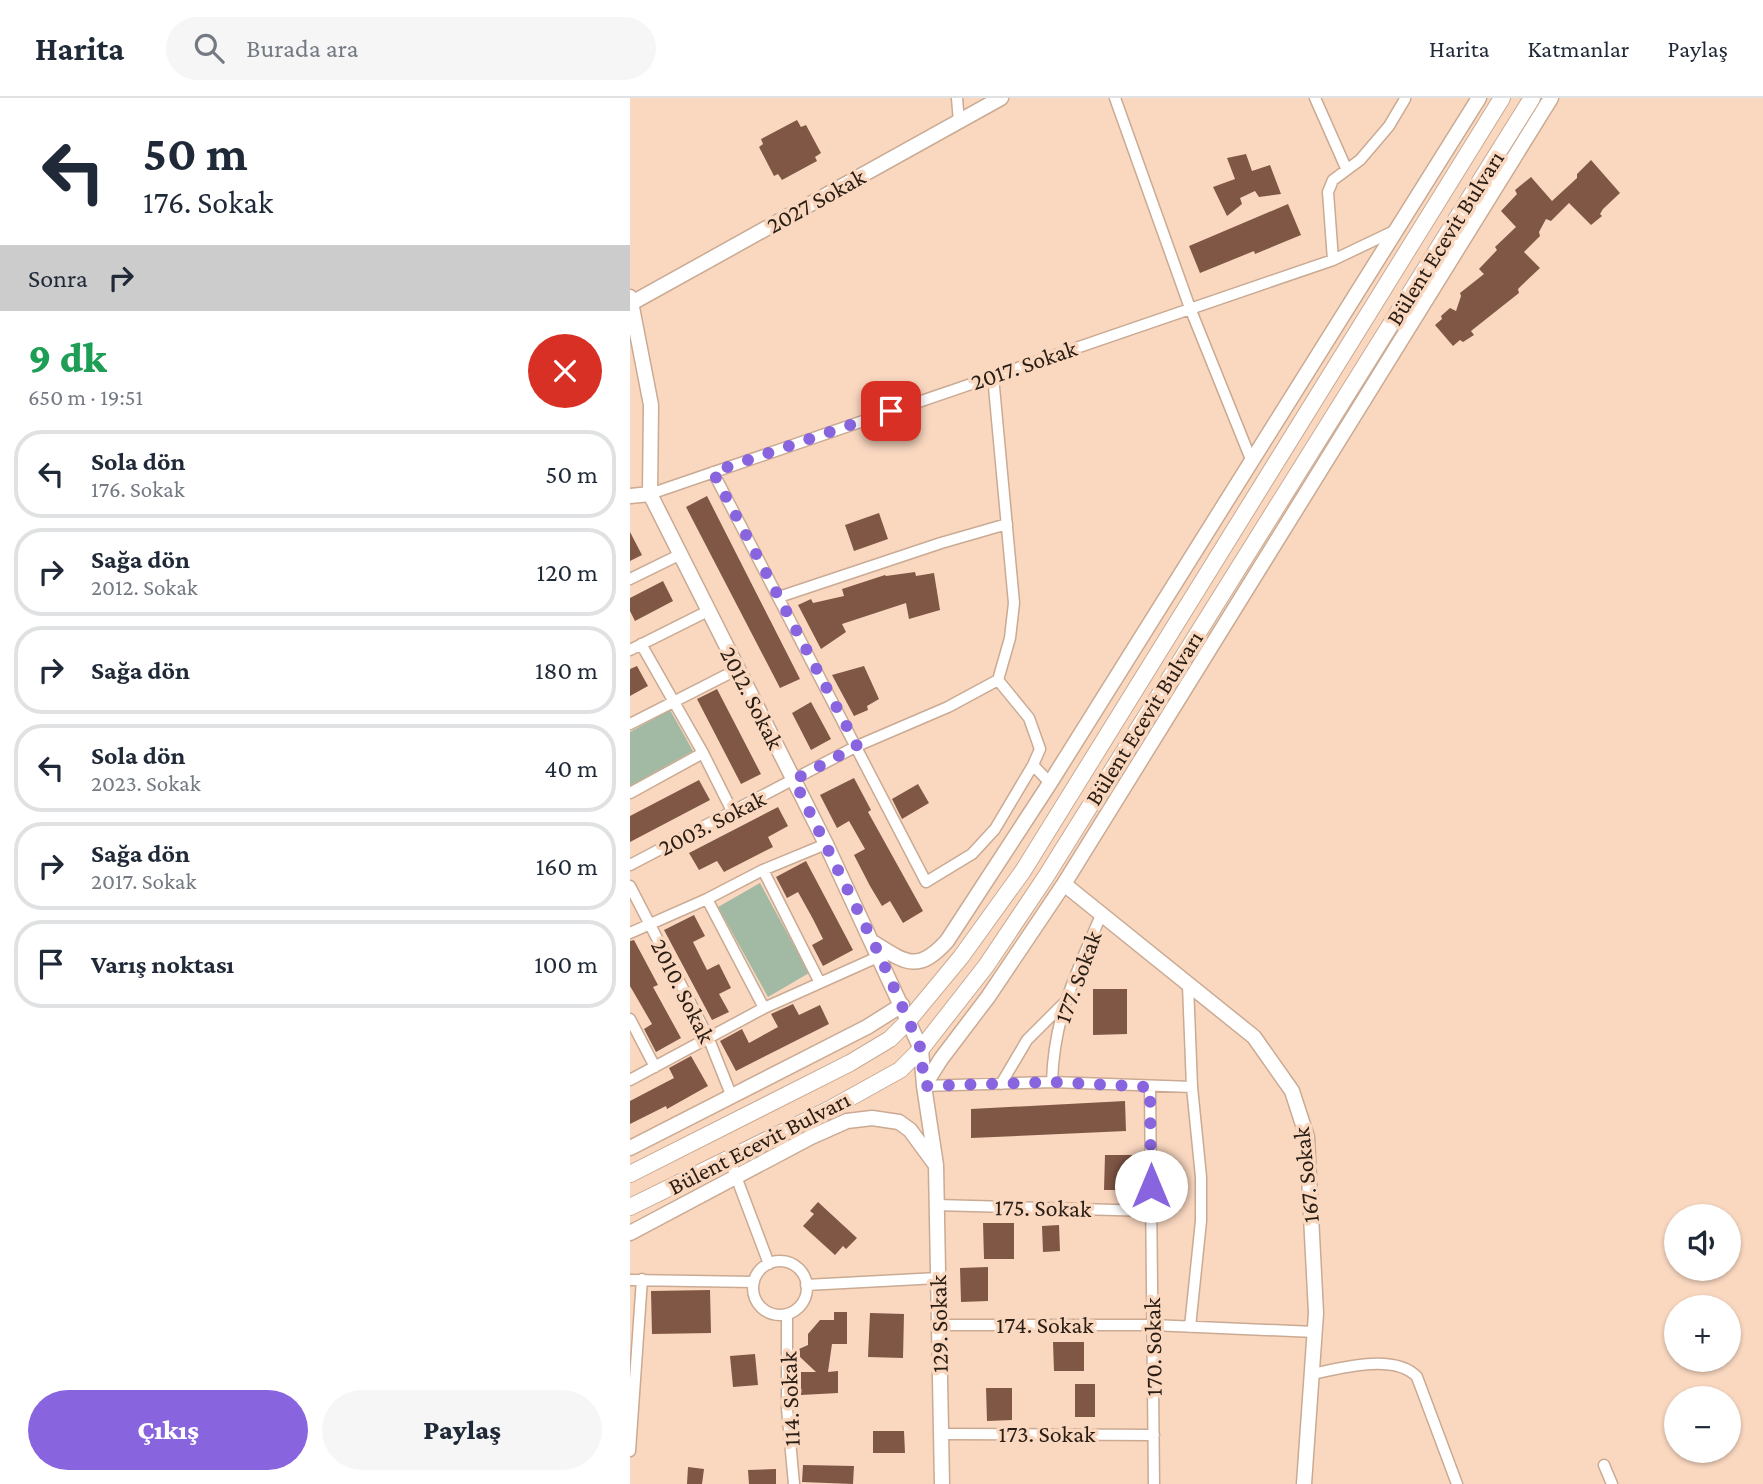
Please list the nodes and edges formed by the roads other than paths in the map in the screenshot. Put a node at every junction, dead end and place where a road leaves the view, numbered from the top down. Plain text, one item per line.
1 (957, 98) edge
2 (1001, 98) edge
3 (1115, 98) edge
4 (1315, 98) edge
5 (1479, 98) edge
6 (1502, 98) edge
7 (1532, 98) edge
8 (1551, 98) edge
9 (1405, 99) edge
10 (959, 122) junction
11 (1346, 169) junction
12 (1396, 230) junction
13 (1333, 260) junction
14 (630, 298) edge
15 (630, 304) edge
16 (1190, 308) junction
17 (993, 376) junction
18 (1252, 462) junction
19 (713, 472) junction
20 (650, 494) junction
21 (630, 496) edge
22 (1007, 524) junction
23 (679, 555) junction
24 (630, 579) edge
25 (779, 597) junction
26 (708, 611) junction
27 (635, 647) edge
28 (738, 669) junction
29 (998, 680) junction
30 (673, 701) junction
31 (630, 723) edge
32 (857, 746) junction
33 (703, 753) junction
34 (1033, 765) junction
35 (794, 780) junction
36 (1050, 783) junction
37 (630, 793) edge
38 (732, 811) junction
39 (826, 844) junction
40 (630, 866) edge
41 (764, 870) junction
42 (1064, 884) junction
43 (630, 886) edge
44 (707, 899) junction
45 (1101, 915) junction
46 (649, 923) junction
47 (630, 933) edge
48 (873, 942) junction
49 (880, 956) junction
50 (819, 981) junction
51 (1188, 985) junction
52 (1064, 1003) junction
53 (902, 1005) junction
54 (764, 1008) junction
55 (630, 1019) edge
56 (908, 1021) junction
57 (708, 1037) junction
58 (921, 1049) junction
59 (655, 1067) junction
60 (630, 1080) edge
61 (1052, 1082) junction
62 (1001, 1083) junction
63 (924, 1086) junction
64 (1150, 1087) junction
65 (1192, 1087) junction
66 (732, 1097) junction
67 (831, 1118) junction
68 (630, 1148) edge
69 (729, 1158) junction
70 (936, 1165) junction
71 (630, 1174) edge
72 (735, 1177) junction
73 (936, 1205) junction
74 (630, 1207) edge
75 (1151, 1211) junction
76 (630, 1233) edge
77 (769, 1264) junction
78 (938, 1278) junction
79 (636, 1280) edge
80 (754, 1282) junction
81 (806, 1285) junction
82 (788, 1314) junction
83 (939, 1325) junction
84 (1152, 1325) junction
85 (1190, 1326) junction
86 (1315, 1332) junction
87 (1312, 1374) junction
88 (941, 1434) junction
89 (1154, 1435) junction
90 (630, 1451) edge
91 (1604, 1465) dead end
92 (794, 1484) edge
93 (942, 1484) edge
94 (1154, 1484) edge
95 (1304, 1484) edge
96 (1457, 1484) edge
97 (1612, 1484) edge

1 - 10 street
2 - 10 street, 2027 Sokak
3 - 16 street
4 - 11 street
5 - 12 street
6 - 56 main road, Bülent Ecevit Bulvarı
7 - 58 main road, Bülent Ecevit Bulvarı
8 - 42 street
9 - 11 street
10 - 15 street, 2027 Sokak
11 - 13 street
12 - 13 street, 2017. Sokak
12 - 18 street
13 - 16 street, 2017. Sokak
14 - 15 street, 2012. Sokak
15 - 20 street, 2012. Sokak
16 - 17 street, 2017. Sokak
16 - 18 street
17 - 19 street, 2017. Sokak
17 - 22 street
18 - 36 street
19 - 20 street, 2017. Sokak
19 - 25 street
20 - 21 street
20 - 23 street, 2012. Sokak
22 - 25 street
22 - 29 street
23 - 24 street
23 - 26 street, 2012. Sokak
25 - 32 street
26 - 27 street
26 - 28 street, 2012. Sokak
27 - 30 street
28 - 30 street
28 - 35 street, 2012. Sokak
29 - 32 street, 2003. Sokak
29 - 34 street
30 - 31 street
30 - 33 street
32 - 34 street
32 - 35 street, 2003. Sokak
33 - 37 street
33 - 38 street
34 - 36 street
35 - 38 street, 2003. Sokak
35 - 39 street, 2012. Sokak
36 - 48 street
38 - 40 street, 2003. Sokak
39 - 41 street
39 - 48 street, 2012. Sokak
41 - 44 street
41 - 50 street
42 - 45 street, 167. Sokak
42 - 63 street
43 - 46 street, 2010. Sokak
44 - 46 street
44 - 54 street
45 - 51 street, 167. Sokak
45 - 52 street, 177. Sokak
46 - 47 street
46 - 57 street, 2010. Sokak
48 - 49 street, 2012. Sokak
49 - 50 street
49 - 53 street, 2012. Sokak
50 - 54 street
51 - 65 street
51 - 86 street, 167. Sokak
52 - 61 street, 177. Sokak
52 - 62 street
53 - 56 street, 2012. Sokak
53 - 66 street
54 - 57 street
55 - 59 street
56 - 58 street, 2012. Sokak
56 - 71 main road, Bülent Ecevit Bulvarı
57 - 59 street
57 - 66 street, 2010. Sokak
58 - 63 street, 2012. Sokak
58 - 67 main road, Bülent Ecevit Bulvarı
59 - 60 street
61 - 62 street
61 - 64 street
62 - 63 street
63 - 70 street, 2012. Sokak
64 - 65 street
64 - 75 street, 170. Sokak
65 - 85 street
66 - 68 street
67 - 69 main road, Bülent Ecevit Bulvarı
67 - 70 street
67 - 72 street
69 - 72 street
69 - 74 main road, Bülent Ecevit Bulvarı
70 - 73 street, 129. Sokak
72 - 76 street
72 - 77 street
73 - 75 street, 175. Sokak
73 - 78 street, 129. Sokak
75 - 84 street, 170. Sokak
77 - 80 street
77 - 81 street
78 - 81 street
78 - 83 street, 129. Sokak
79 - 80 street
79 - 90 street
80 - 82 street
81 - 82 street
82 - 92 street, 114. Sokak
83 - 84 street, 174. Sokak
83 - 88 street, 129. Sokak
84 - 85 street, 174. Sokak
84 - 89 street, 170. Sokak
85 - 86 street, 174. Sokak
86 - 87 street, 167. Sokak
87 - 95 street, 167. Sokak
87 - 96 street
88 - 89 street, 173. Sokak
88 - 93 street, 129. Sokak
89 - 94 street, 170. Sokak
91 - 97 street

